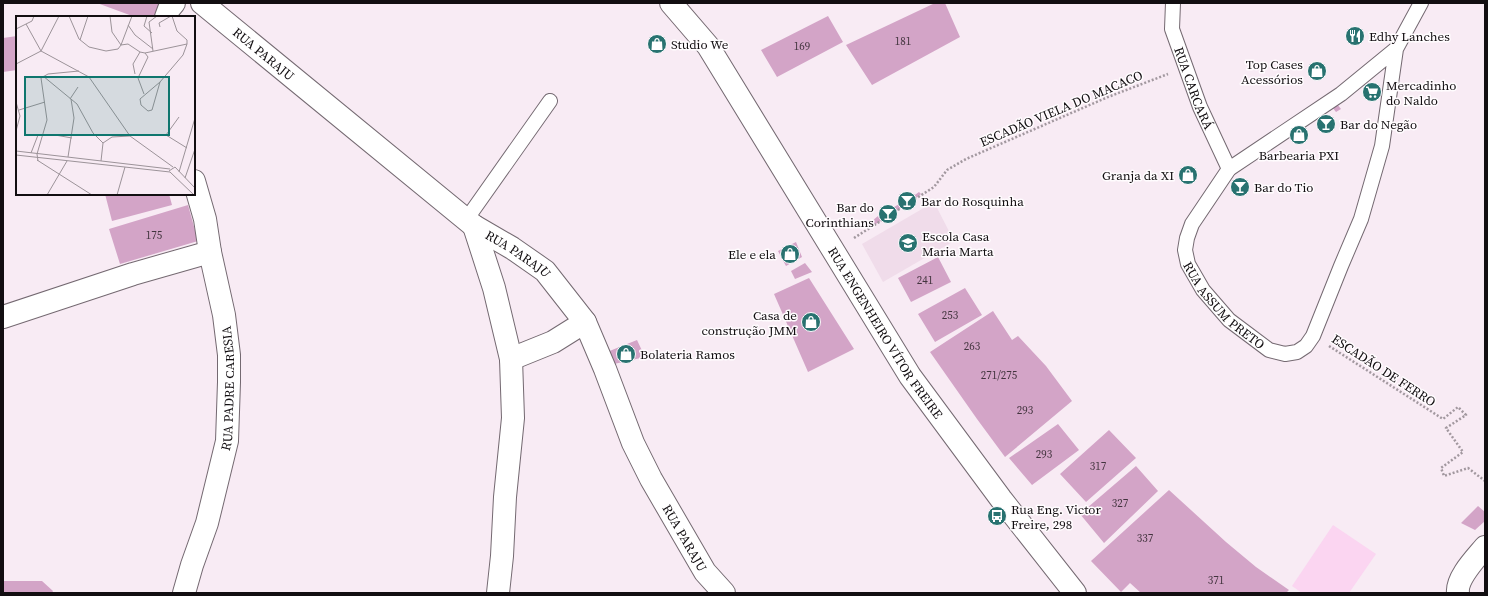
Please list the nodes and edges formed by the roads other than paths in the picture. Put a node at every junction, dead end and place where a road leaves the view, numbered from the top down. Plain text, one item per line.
1 (174, 3) edge
2 (202, 3) edge
3 (671, 3) edge
4 (1173, 3) edge
5 (1421, 3) edge
6 (166, 16) edge
7 (1396, 48) junction
8 (550, 100) dead end
9 (1229, 169) junction
10 (195, 184) edge
11 (470, 223) junction
12 (210, 252) junction
13 (3, 317) edge
14 (585, 322) junction
15 (511, 359) junction
16 (1485, 547) edge
17 (1458, 591) edge
18 (184, 593) edge
19 (498, 593) edge
20 (724, 593) edge
21 (1074, 593) edge

1 - 6 street
2 - 11 street, RUA PARAJU
3 - 21 street, RUA ENGENHEIRO VÍTOR FREIRE
4 - 9 lane, RUA CARCARÁ
5 - 7 lane, RUA ASSUM PRETO
7 - 9 lane, RUA ASSUM PRETO
7 - 9 lane, RUA ASSUM PRETO
8 - 11 lane
10 - 12 street, RUA PADRE CARESIA
11 - 14 street, RUA PARAJU
11 - 15 street
12 - 13 street
12 - 18 street, RUA PADRE CARESIA
14 - 15 street
14 - 20 street, RUA PARAJU
15 - 19 street
16 - 17 street

